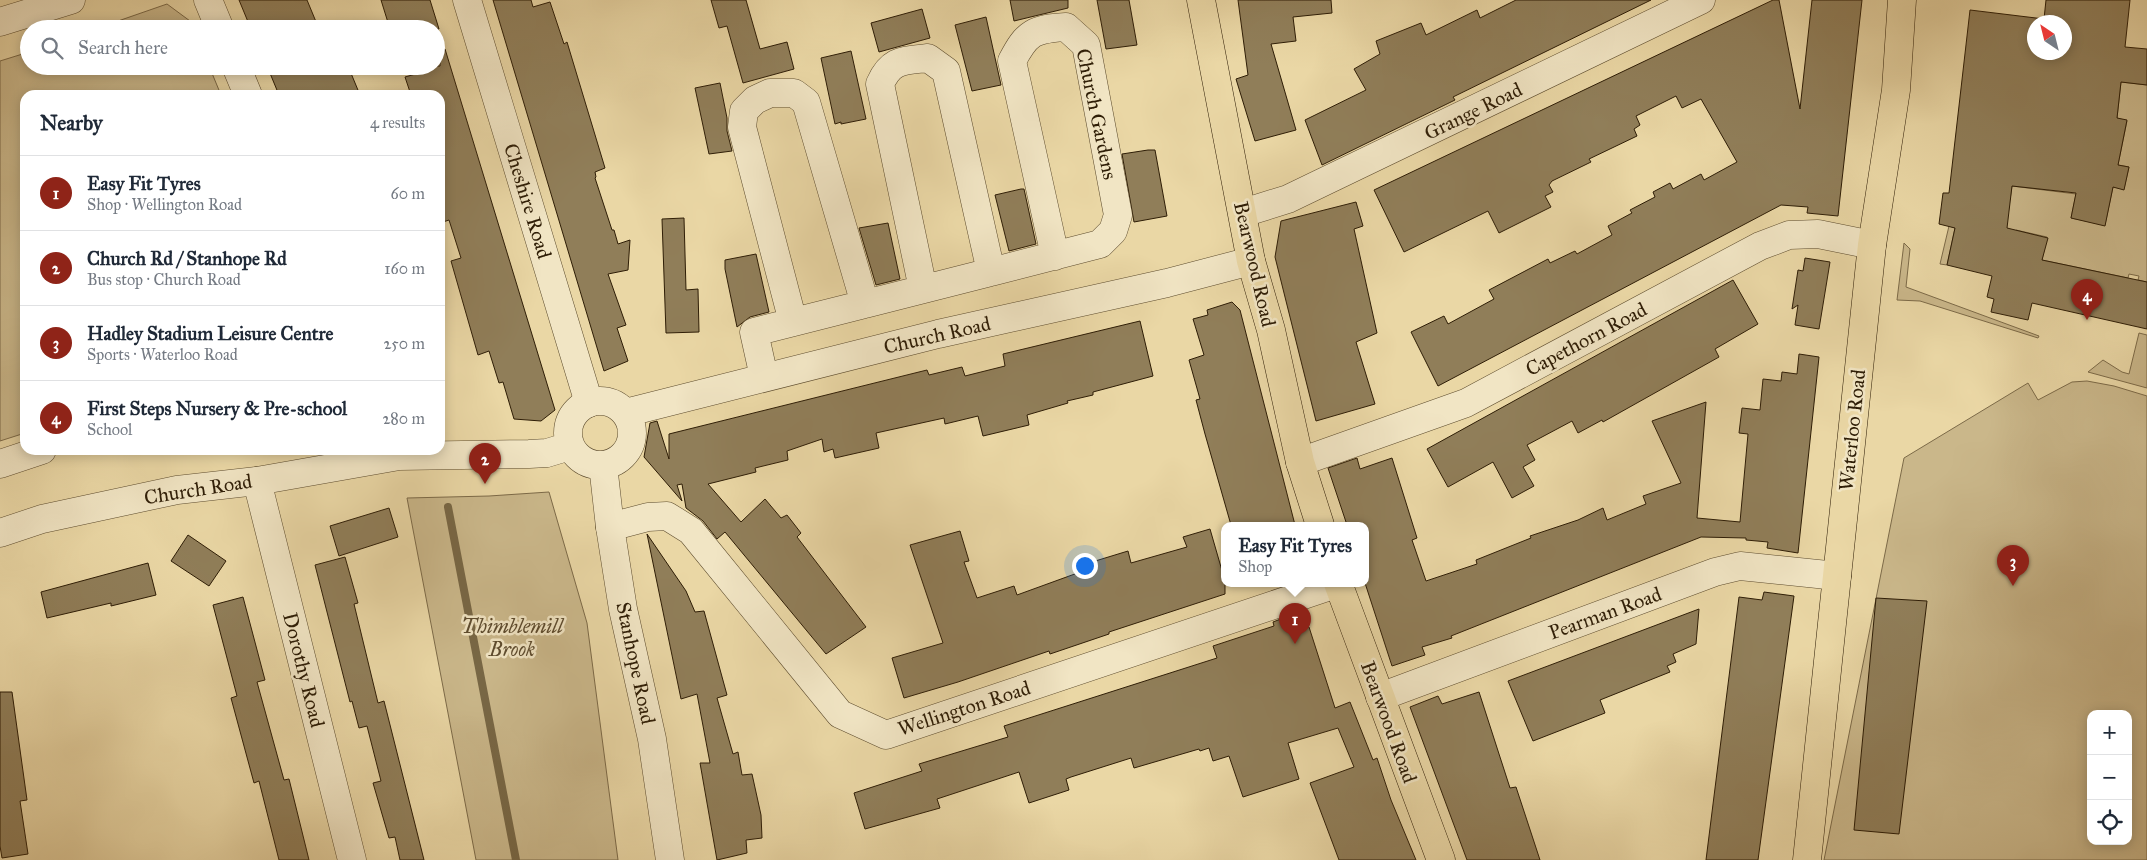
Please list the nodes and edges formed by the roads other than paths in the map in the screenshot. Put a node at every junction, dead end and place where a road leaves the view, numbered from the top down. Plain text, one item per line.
1 (71, 0) edge
2 (208, 0) edge
3 (467, 0) edge
4 (1201, 0) edge
5 (1701, 0) edge
6 (1902, 0) edge
7 (216, 20) edge
8 (0, 22) edge
9 (240, 75) edge
10 (246, 90) edge
11 (1242, 213) junction
12 (1872, 244) junction
13 (1055, 256) junction
14 (1251, 261) junction
15 (991, 272) junction
16 (923, 289) junction
17 (865, 304) junction
18 (793, 322) junction
19 (764, 377) junction
20 (589, 403) junction
21 (625, 413) junction
22 (570, 446) junction
23 (445, 453) edge
24 (27, 455) edge
25 (388, 455) edge
26 (1300, 462) junction
27 (0, 464) edge
28 (603, 465) junction
29 (256, 481) junction
30 (1319, 522) edge
31 (610, 528) junction
32 (0, 533) edge
33 (1837, 576) junction
34 (1327, 587) edge
35 (1340, 587) edge
36 (1380, 698) junction
37 (352, 860) edge
38 (670, 860) edge
39 (1441, 860) edge
40 (1807, 860) edge

1 - 8 street
2 - 7 street
3 - 20 street, Cheshire Road
4 - 11 main road, Bearwood Road
5 - 11 street, Grange Road
6 - 12 main road, Waterloo Road
9 - 10 street
11 - 14 main road, Bearwood Road
12 - 26 street, Capethorn Road
12 - 33 main road, Waterloo Road
13 - 13 street, Church Gardens
13 - 15 street, Church Gardens
14 - 19 street, Church Road
14 - 26 main road, Bearwood Road
15 - 16 street, Church Gardens
15 - 16 street
16 - 17 street, Church Gardens
17 - 18 street, Church Gardens
17 - 18 street
18 - 19 street, Church Gardens
19 - 21 street, Church Road
20 - 21 street
20 - 22 street
21 - 28 street
22 - 23 street, Church Road
22 - 28 street
24 - 27 street
25 - 29 street, Church Road
26 - 30 main road, Bearwood Road
28 - 31 street, Stanhope Road
29 - 32 street, Church Road
29 - 37 street, Dorothy Road
31 - 34 street, Wellington Road
31 - 38 street, Stanhope Road
33 - 36 street, Pearman Road
33 - 40 main road, Waterloo Road
35 - 36 main road, Bearwood Road
36 - 39 main road, Bearwood Road

